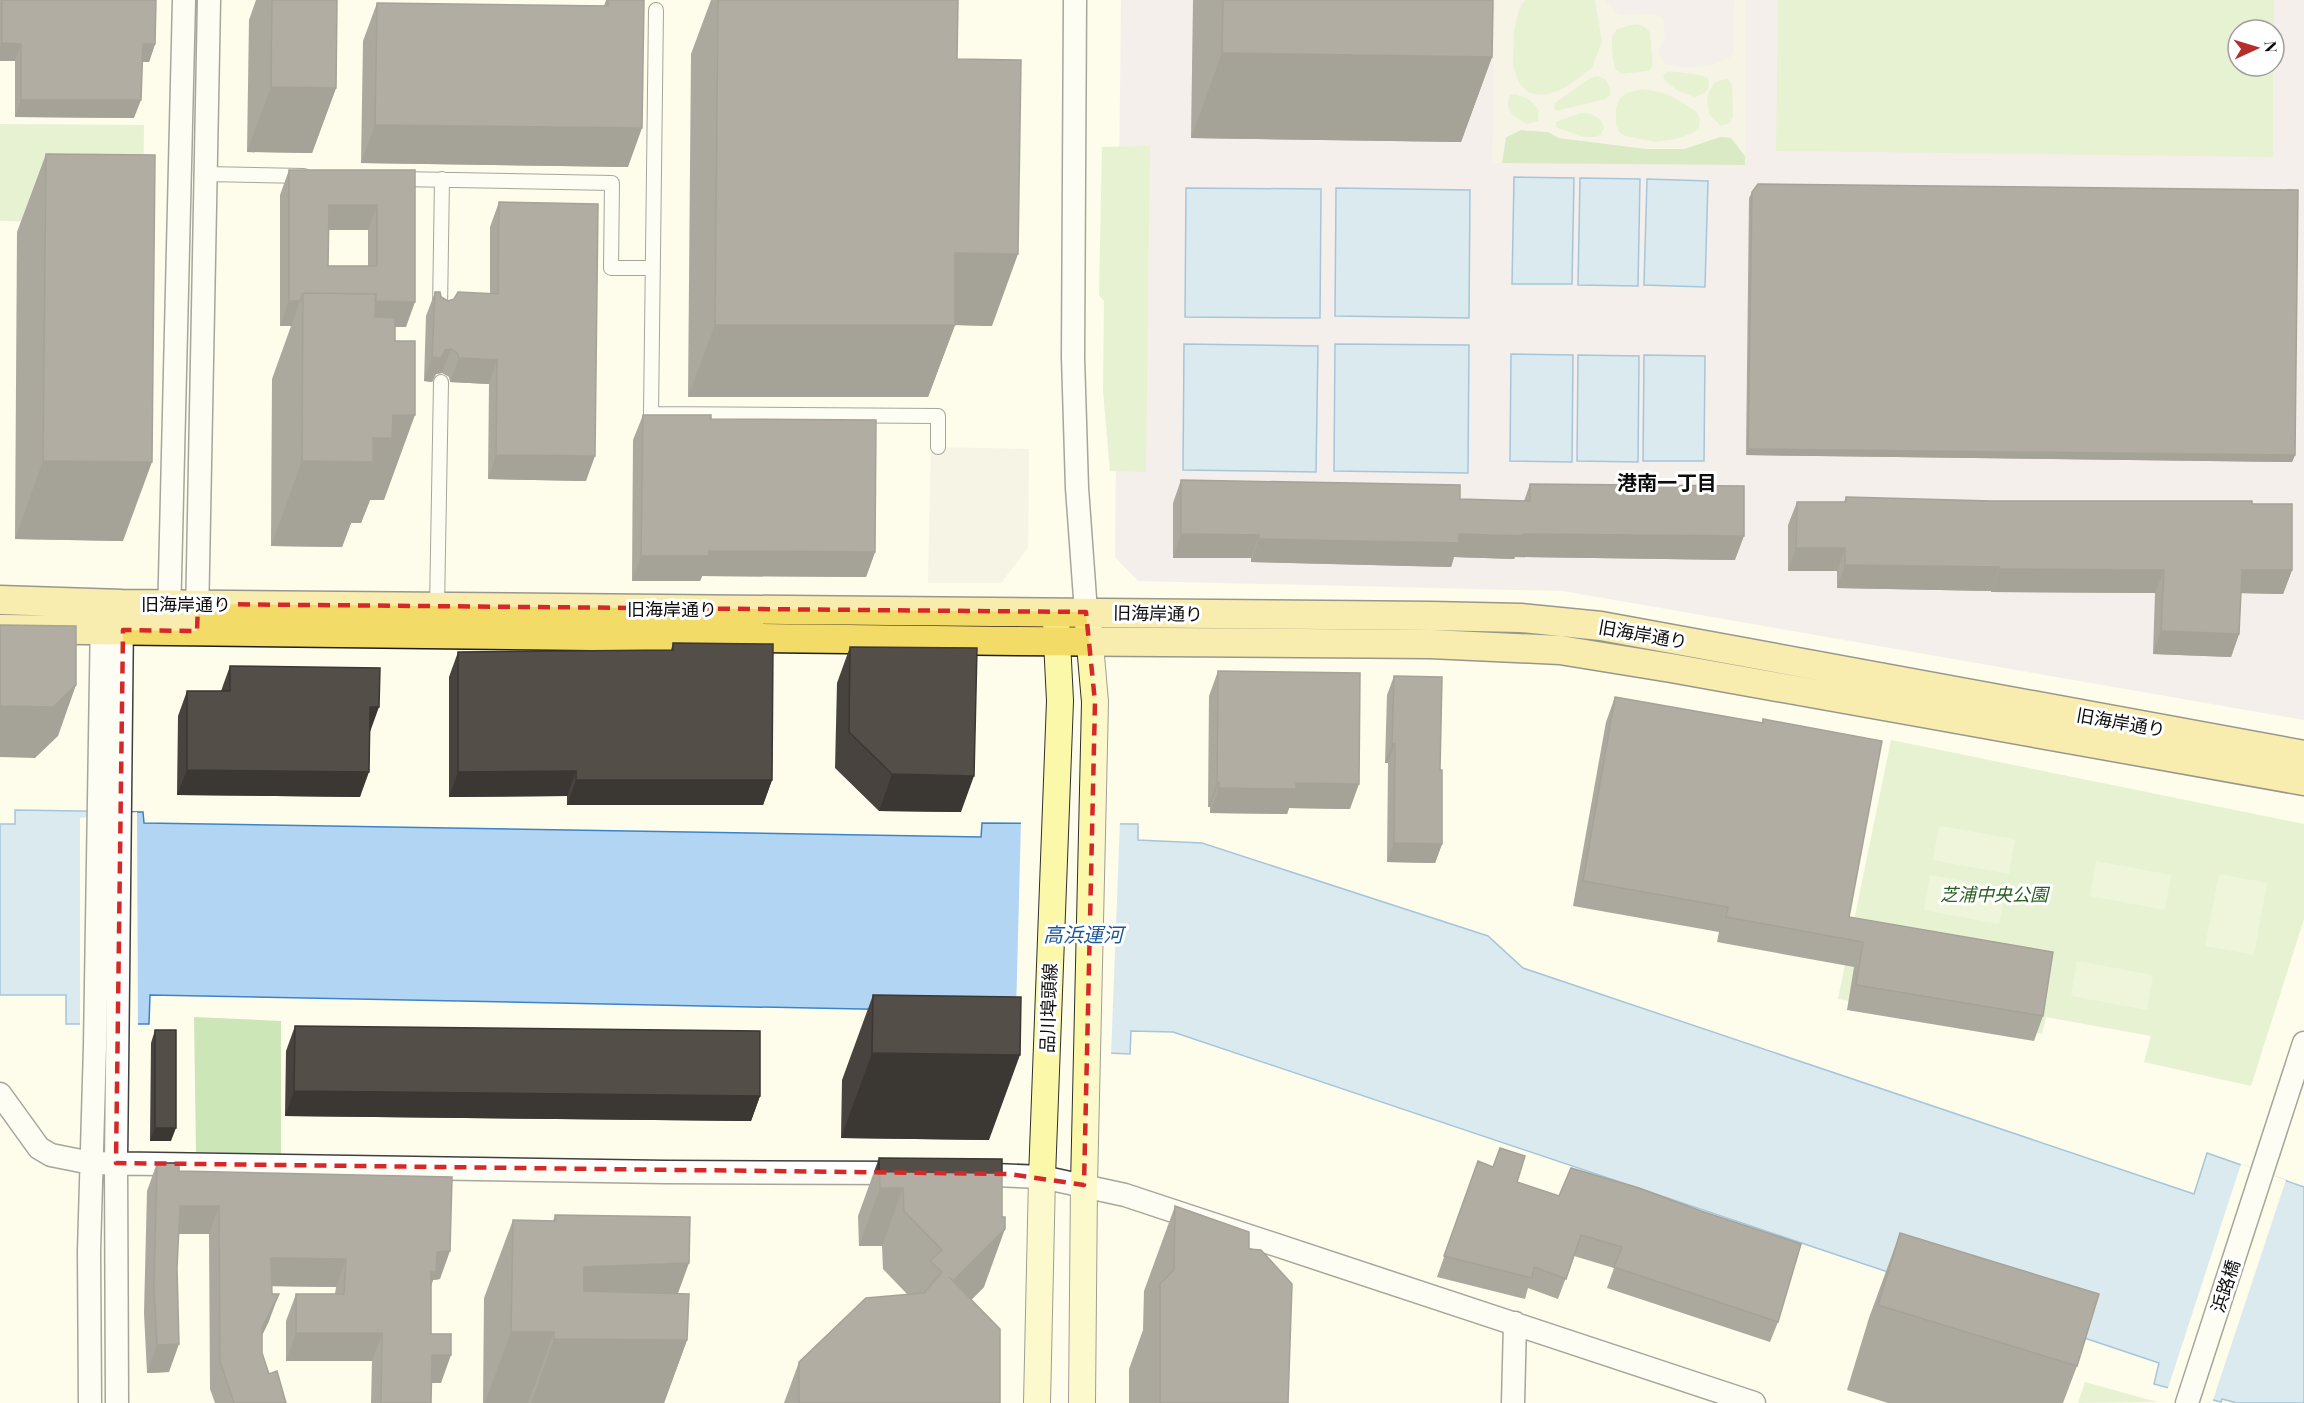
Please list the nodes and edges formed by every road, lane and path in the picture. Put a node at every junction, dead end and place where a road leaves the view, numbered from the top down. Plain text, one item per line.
1 (184, 0) edge
2 (209, 0) edge
3 (1075, 0) edge
4 (656, 10) dead end
5 (205, 174) junction
6 (322, 177) edge
7 (382, 178) edge
8 (442, 179) junction
9 (653, 268) junction
10 (440, 316) edge
11 (441, 382) dead end
12 (938, 447) dead end
13 (0, 600) edge
14 (438, 607) junction
15 (1056, 612) junction
16 (1086, 612) junction
17 (112, 616) junction
18 (183, 617) junction
19 (0, 629) edge
20 (1057, 642) junction
21 (1090, 642) junction
22 (2304, 755) edge
23 (2304, 782) edge
24 (2304, 1043) edge
25 (106, 1046) junction
26 (0, 1094) edge
27 (91, 1162) junction
28 (116, 1163) junction
29 (927, 1173) edge
30 (951, 1173) edge
31 (1042, 1177) junction
32 (1084, 1185) junction
33 (1515, 1323) junction
34 (90, 1403) edge
35 (117, 1403) edge
36 (1037, 1403) edge
37 (1082, 1403) edge
38 (1513, 1403) edge
39 (1754, 1403) edge
40 (2187, 1403) edge

1 - 18 street
2 - 5 street
3 - 16 street
4 - 9 street
5 - 6 street
5 - 18 street
7 - 8 street
8 - 9 street
8 - 10 street
9 - 12 street
11 - 14 street
13 - 17 main road, 旧海岸通り
14 - 15 main road, 旧海岸通り
14 - 18 main road, 旧海岸通り
15 - 16 main road, 旧海岸通り
15 - 20 main road, 品川埠頭線
16 - 21 main road
16 - 22 main road, 旧海岸通り
17 - 18 main road, 旧海岸通り
17 - 19 main road, 旧海岸通り
17 - 25 street
18 - 20 main road, 旧海岸通り
20 - 21 main road, 旧海岸通り
20 - 31 main road, 品川埠頭線
21 - 23 main road, 旧海岸通り
21 - 32 main road
24 - 40 street, 浜路橋
25 - 27 street
25 - 28 street
26 - 27 street
27 - 28 street
27 - 34 street
28 - 29 street
28 - 35 street
30 - 31 street
31 - 32 street
31 - 36 main road, 品川埠頭線
32 - 33 street
32 - 37 main road
33 - 38 street
33 - 39 street

